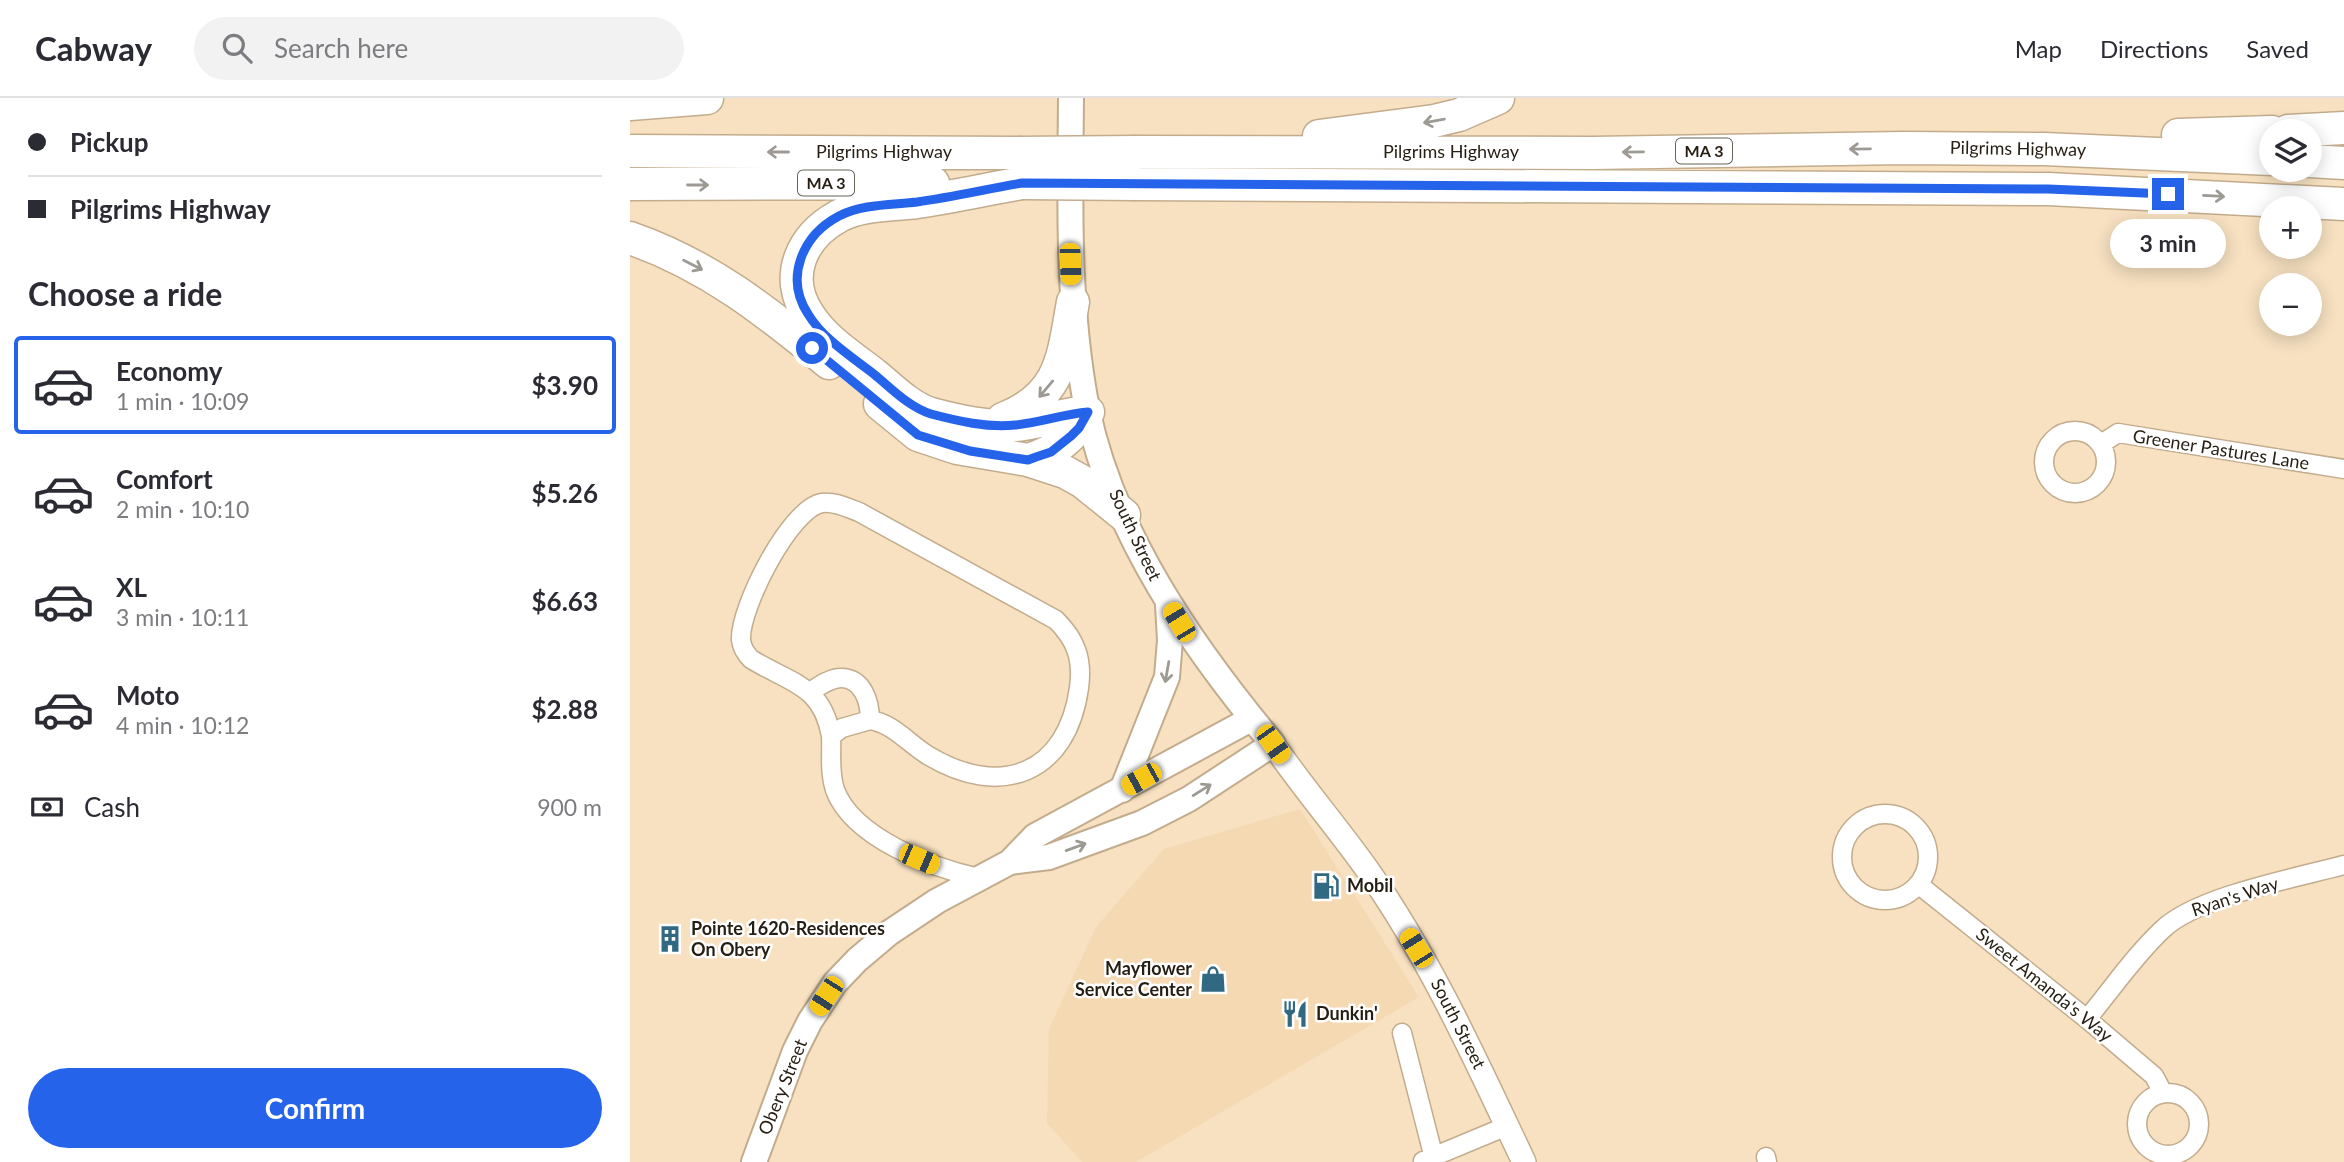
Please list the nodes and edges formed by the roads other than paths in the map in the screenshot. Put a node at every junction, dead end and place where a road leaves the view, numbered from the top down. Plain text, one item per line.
1 (707, 98) edge
2 (1071, 98) edge
3 (1498, 98) edge
4 (630, 104) edge
5 (2344, 128) edge
6 (2322, 129) edge
7 (2259, 132) edge
8 (1903, 148) junction
9 (630, 151) edge
10 (1210, 152) junction
11 (2259, 158) edge
12 (2322, 162) edge
13 (2344, 163) edge
14 (1020, 168) junction
15 (630, 184) edge
16 (2344, 204) edge
17 (630, 238) edge
18 (1073, 302) junction
19 (1088, 412) junction
20 (981, 424) junction
21 (2101, 444) dead end
22 (1028, 460) junction
23 (2344, 469) edge
24 (1124, 515) junction
25 (1168, 604) junction
26 (810, 692) junction
27 (1251, 719) junction
28 (870, 720) junction
29 (831, 736) junction
30 (1273, 744) junction
31 (1122, 790) junction
32 (1010, 862) junction
33 (2344, 865) edge
34 (979, 878) junction
35 (1918, 884) junction
36 (2087, 1019) junction
37 (1402, 1032) dead end
38 (2163, 1093) dead end
39 (1507, 1126) junction
40 (1430, 1160) edge
41 (754, 1162) edge
42 (1524, 1162) edge

1 - 4 highway
2 - 18 main road, South Street
3 -> 10 highway
5 - 6 highway
7 - 8 highway
8 -> 10 highway, Pilgrims Highway / MA 3
8 - 11 highway, Pilgrims Highway / MA 3
14 -> 9 highway, Pilgrims Highway / MA 3
10 - 14 highway, Pilgrims Highway / MA 3, bridge
12 - 13 highway
15 -> 14 highway, Pilgrims Highway / MA 3
14 -> 16 highway, Pilgrims Highway / MA 3, bridge
14 - 20 highway
17 -> 22 highway
18 - 19 main road, South Street
18 -> 20 highway
19 - 20 highway
19 - 22 highway
19 - 24 main road, South Street
21 - 23 street, Greener Pastures Lane
22 - 24 highway
24 - 25 main road, South Street
25 - 27 main road, South Street
25 -> 31 main road
26 - 28 street
26 - 28 street
26 - 29 street
27 - 30 main road, South Street
27 - 31 main road, Obery Street
28 - 29 street
29 - 34 street
32 -> 30 main road, Obery Street
30 - 39 street, South Street
31 - 32 main road, Obery Street
32 - 34 main road, Obery Street
33 - 36 street, Ryan's Way
34 - 41 main road, Obery Street
35 - 35 street
35 - 36 street, Sweet Amanda's Way
36 - 38 street, Sweet Amanda's Way
37 - 40 street
39 - 40 street
39 - 42 street, South Street

